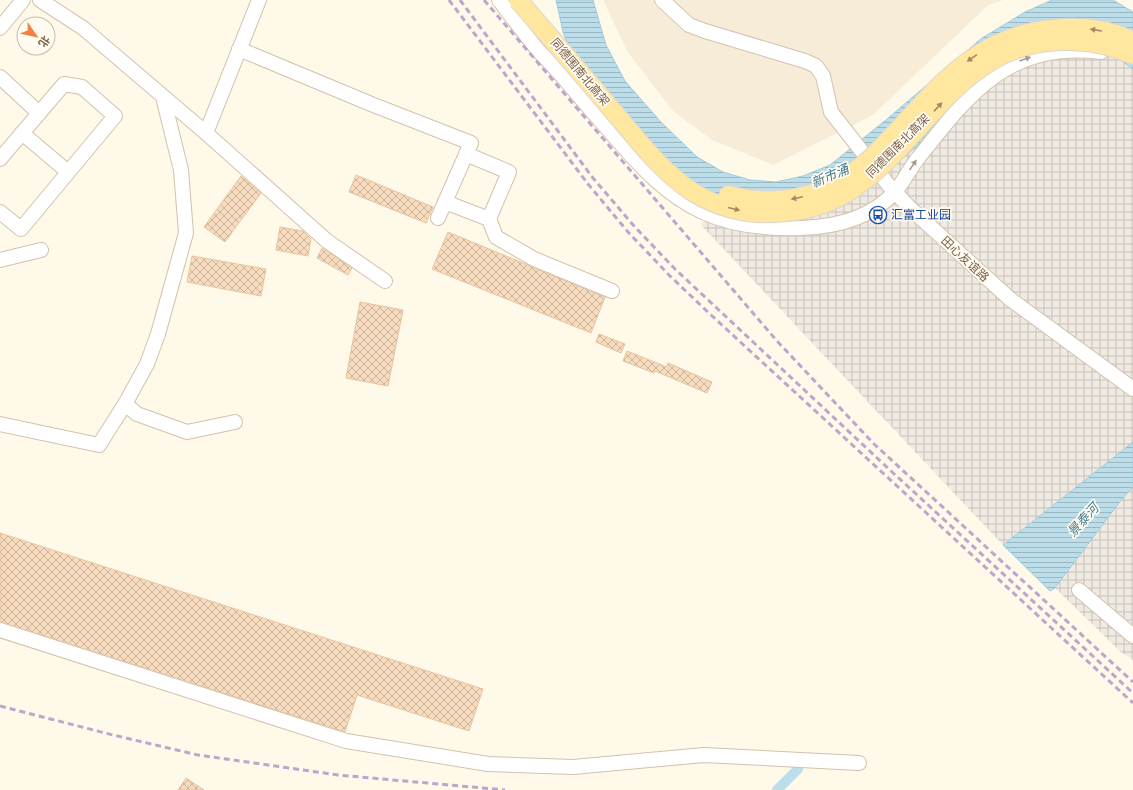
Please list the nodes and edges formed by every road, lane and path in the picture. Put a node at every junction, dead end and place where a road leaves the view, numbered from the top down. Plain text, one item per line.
1 (23, 0) edge
2 (40, 0) edge
3 (259, 0) edge
4 (499, 0) edge
5 (518, 0) edge
6 (523, 0) edge
7 (532, 0) edge
8 (662, 0) edge
9 (0, 28) edge
10 (1133, 41) edge
11 (239, 49) junction
12 (1133, 56) edge
13 (559, 72) junction
14 (0, 78) edge
15 (163, 96) junction
16 (39, 113) junction
17 (22, 133) junction
18 (206, 133) junction
19 (2, 152) edge
20 (466, 154) junction
21 (68, 172) junction
22 (892, 190) junction
23 (445, 202) junction
24 (0, 212) edge
25 (438, 218) dead end
26 (489, 219) junction
27 (41, 250) dead end
28 (0, 260) edge
29 (385, 281) dead end
30 (612, 291) dead end
31 (1133, 389) edge
32 (124, 404) junction
33 (235, 422) dead end
34 (0, 424) edge
35 (1079, 590) dead end
36 (0, 630) edge
37 (1133, 636) edge
38 (859, 763) dead end

1 - 9 street
2 - 15 street
3 - 11 street
4 - 13 street
5 -> 12 main road, 同德围南北高架, bridge
6 - 13 street
10 -> 7 main road, 同德围南北高架, bridge
8 - 22 street, 田心友谊路, bridge
11 - 18 street
11 - 20 street
22 -> 12 street
13 - 22 street
14 - 16 street
15 - 18 street
15 - 32 street
16 - 17 street
16 - 21 street
17 - 19 street
17 - 21 street
18 - 29 street
20 - 23 street
20 - 26 street
21 - 24 street
22 - 31 street, 田心友谊路
23 - 25 street
23 - 26 street
26 - 30 street
27 - 28 street
32 - 33 street
32 - 34 street
35 - 37 street
36 - 38 street

